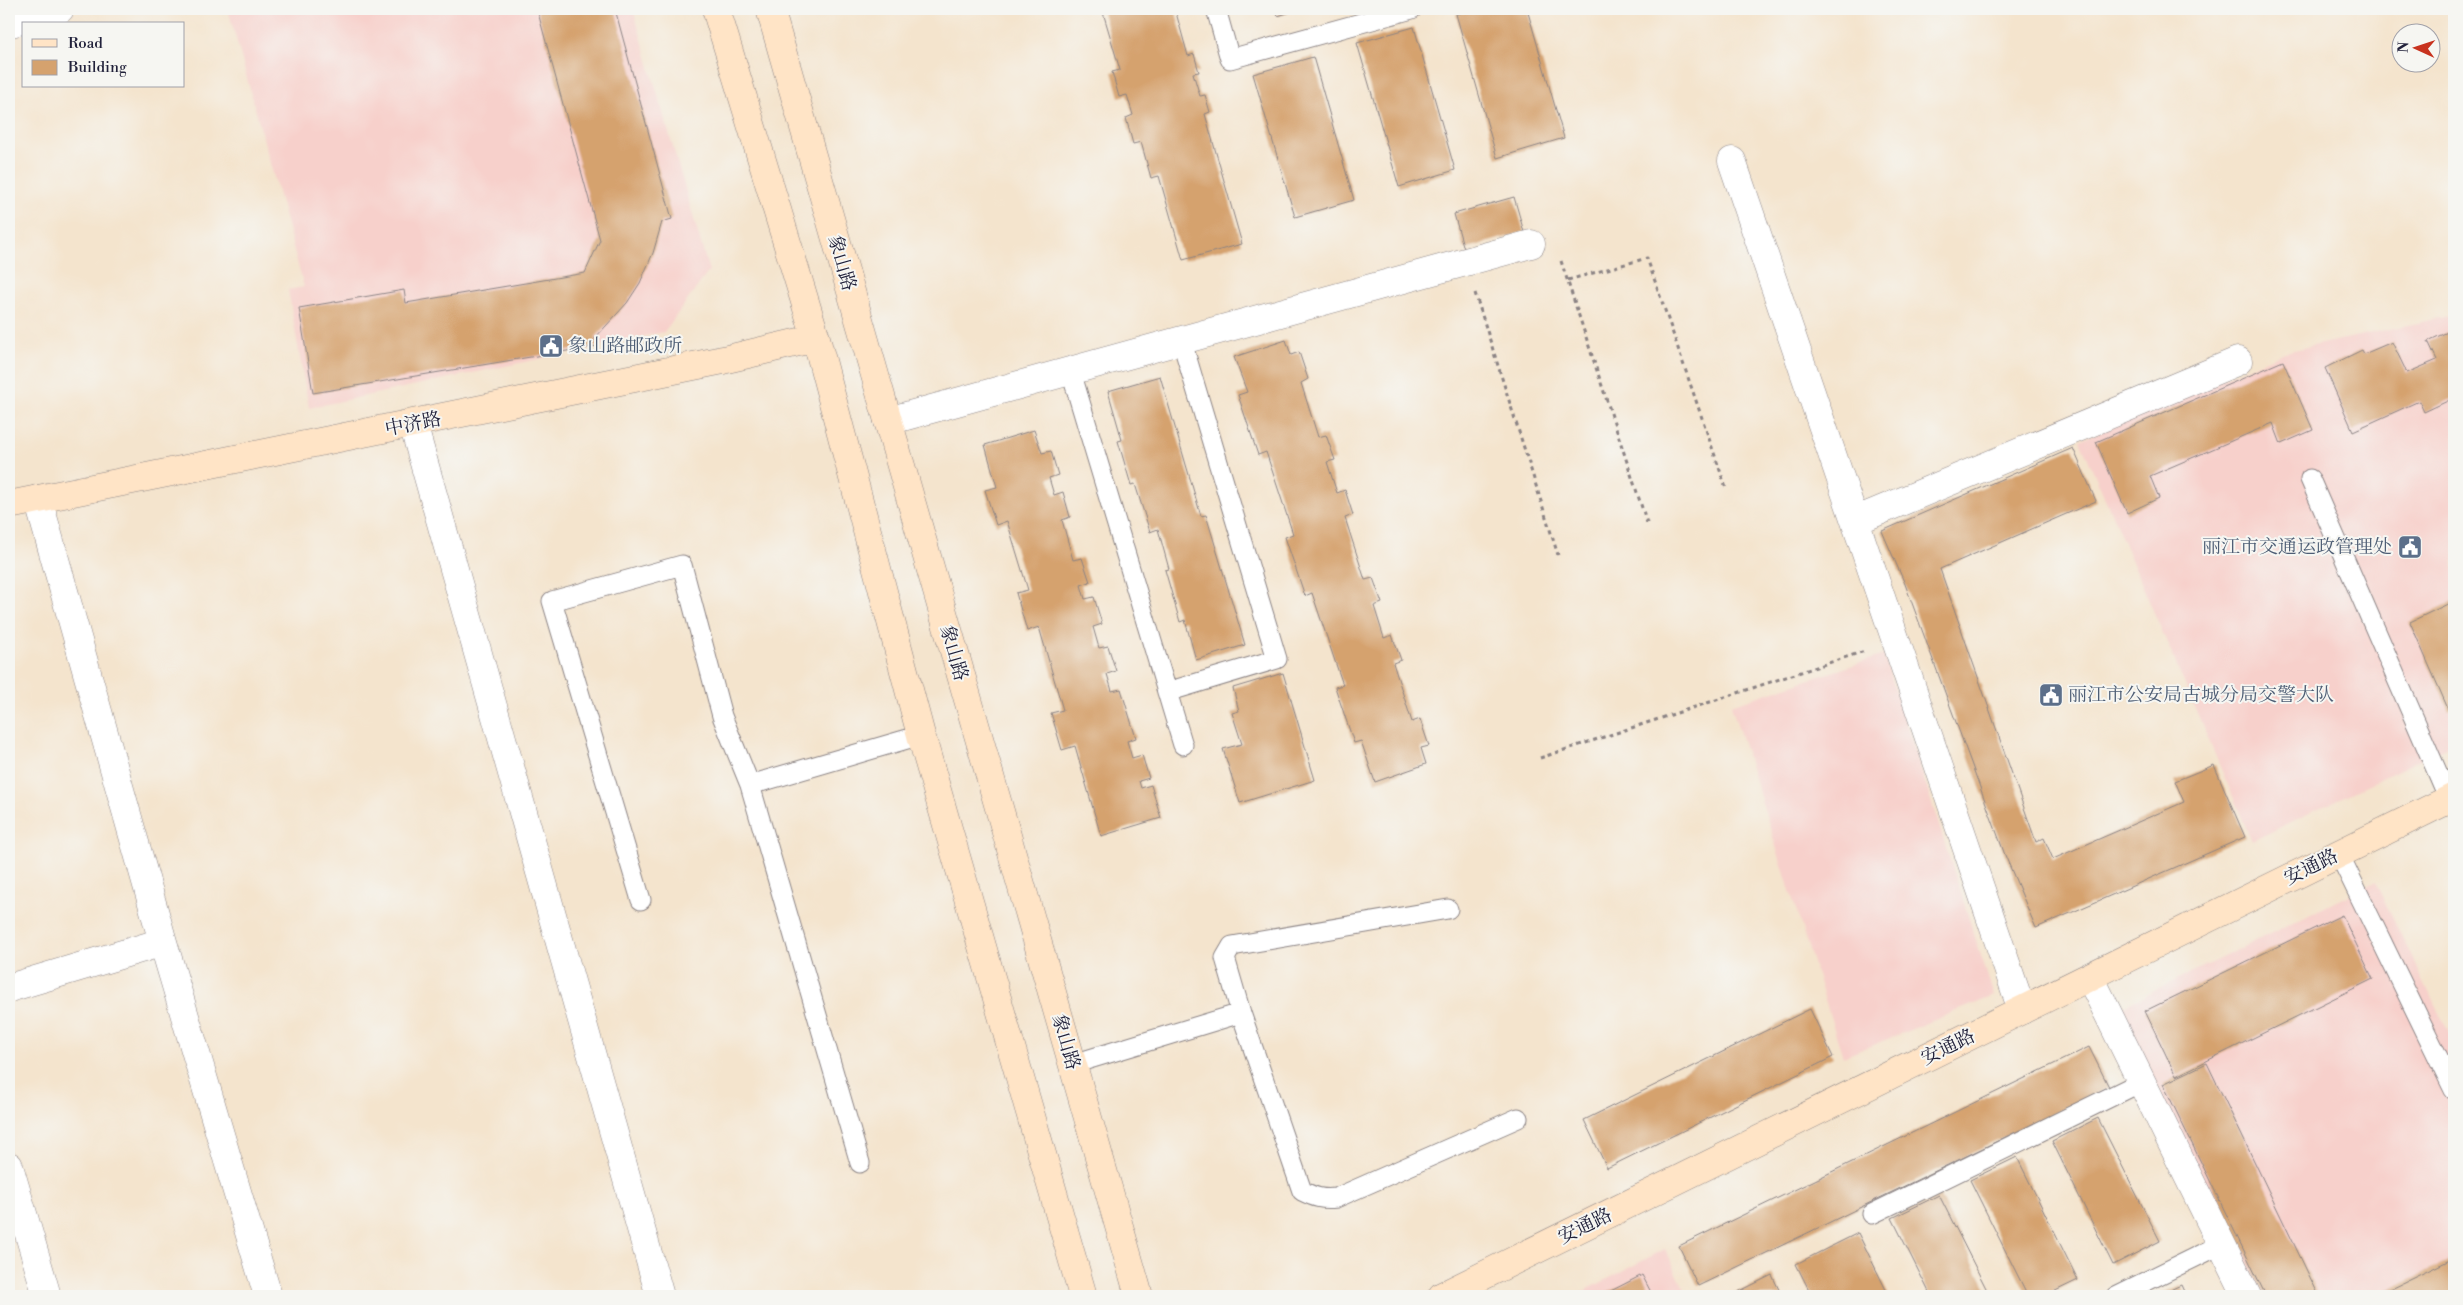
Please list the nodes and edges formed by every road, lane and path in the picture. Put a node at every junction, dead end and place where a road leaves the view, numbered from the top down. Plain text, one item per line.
1 (60, 9) edge
2 (716, 9) edge
3 (770, 9) edge
4 (1216, 9) edge
5 (1412, 9) edge
6 (10, 19) edge
7 (1732, 161) dead end
8 (1531, 244) joint
9 (1465, 263) junction
10 (1568, 280) junction
11 (816, 338) junction
12 (1182, 342) junction
13 (2238, 361) dead end
14 (1071, 372) junction
15 (888, 421) junction
16 (413, 424) junction
17 (2310, 479) dead end
18 (1726, 488) dead end
19 (38, 499) junction
20 (9, 505) edge
21 (1855, 521) junction
22 (1648, 526) dead end
23 (1558, 555) dead end
24 (1896, 640) junction
25 (1167, 692) junction
26 (921, 735) junction
27 (1183, 745) dead end
28 (1540, 758) dead end
29 (750, 785) junction
30 (2452, 798) edge
31 (2339, 854) junction
32 (641, 900) dead end
33 (1448, 909) dead end
34 (163, 942) junction
35 (2090, 977) junction
36 (9, 988) edge
37 (2022, 1010) junction
38 (1241, 1013) junction
39 (1072, 1064) junction
40 (2142, 1082) junction
41 (2454, 1090) edge
42 (1518, 1118) dead end
43 (860, 1163) dead end
44 (9, 1166) edge
45 (1872, 1214) dead end
46 (2222, 1244) junction
47 (47, 1296) edge
48 (268, 1296) edge
49 (660, 1296) edge
50 (1082, 1296) edge
51 (1139, 1296) edge
52 (1442, 1296) edge
53 (2116, 1296) edge
54 (2247, 1296) edge

1 - 6 street
2 - 11 street
3 - 15 street, 象山路
4 - 5 lane
7 - 21 street
8 - 9 street
8 - 10 path
9 - 12 street
9 - 23 path
10 - 18 path
10 - 22 path
11 - 16 street, 中济路
11 - 26 street
12 - 14 street
12 - 25 lane
13 - 21 street
14 - 15 street
14 - 25 lane
15 - 39 street, 象山路
16 - 19 street, 中济路
16 - 49 street
17 - 30 lane
19 - 20 street, 中济路
19 - 34 street
21 - 24 street
24 - 28 path
24 - 37 street
25 - 27 lane
26 - 29 lane
26 - 50 street
29 - 32 lane
29 - 43 lane
30 - 31 street, 安通路
31 - 35 street, 安通路
31 - 41 lane
33 - 38 lane
34 - 36 street
34 - 48 street
35 - 37 street, 安通路
35 - 40 street
37 - 52 street, 安通路
38 - 39 lane
38 - 42 lane
39 - 51 street, 象山路
40 - 45 lane
40 - 46 street
44 - 47 street
46 - 53 lane
46 - 54 street

